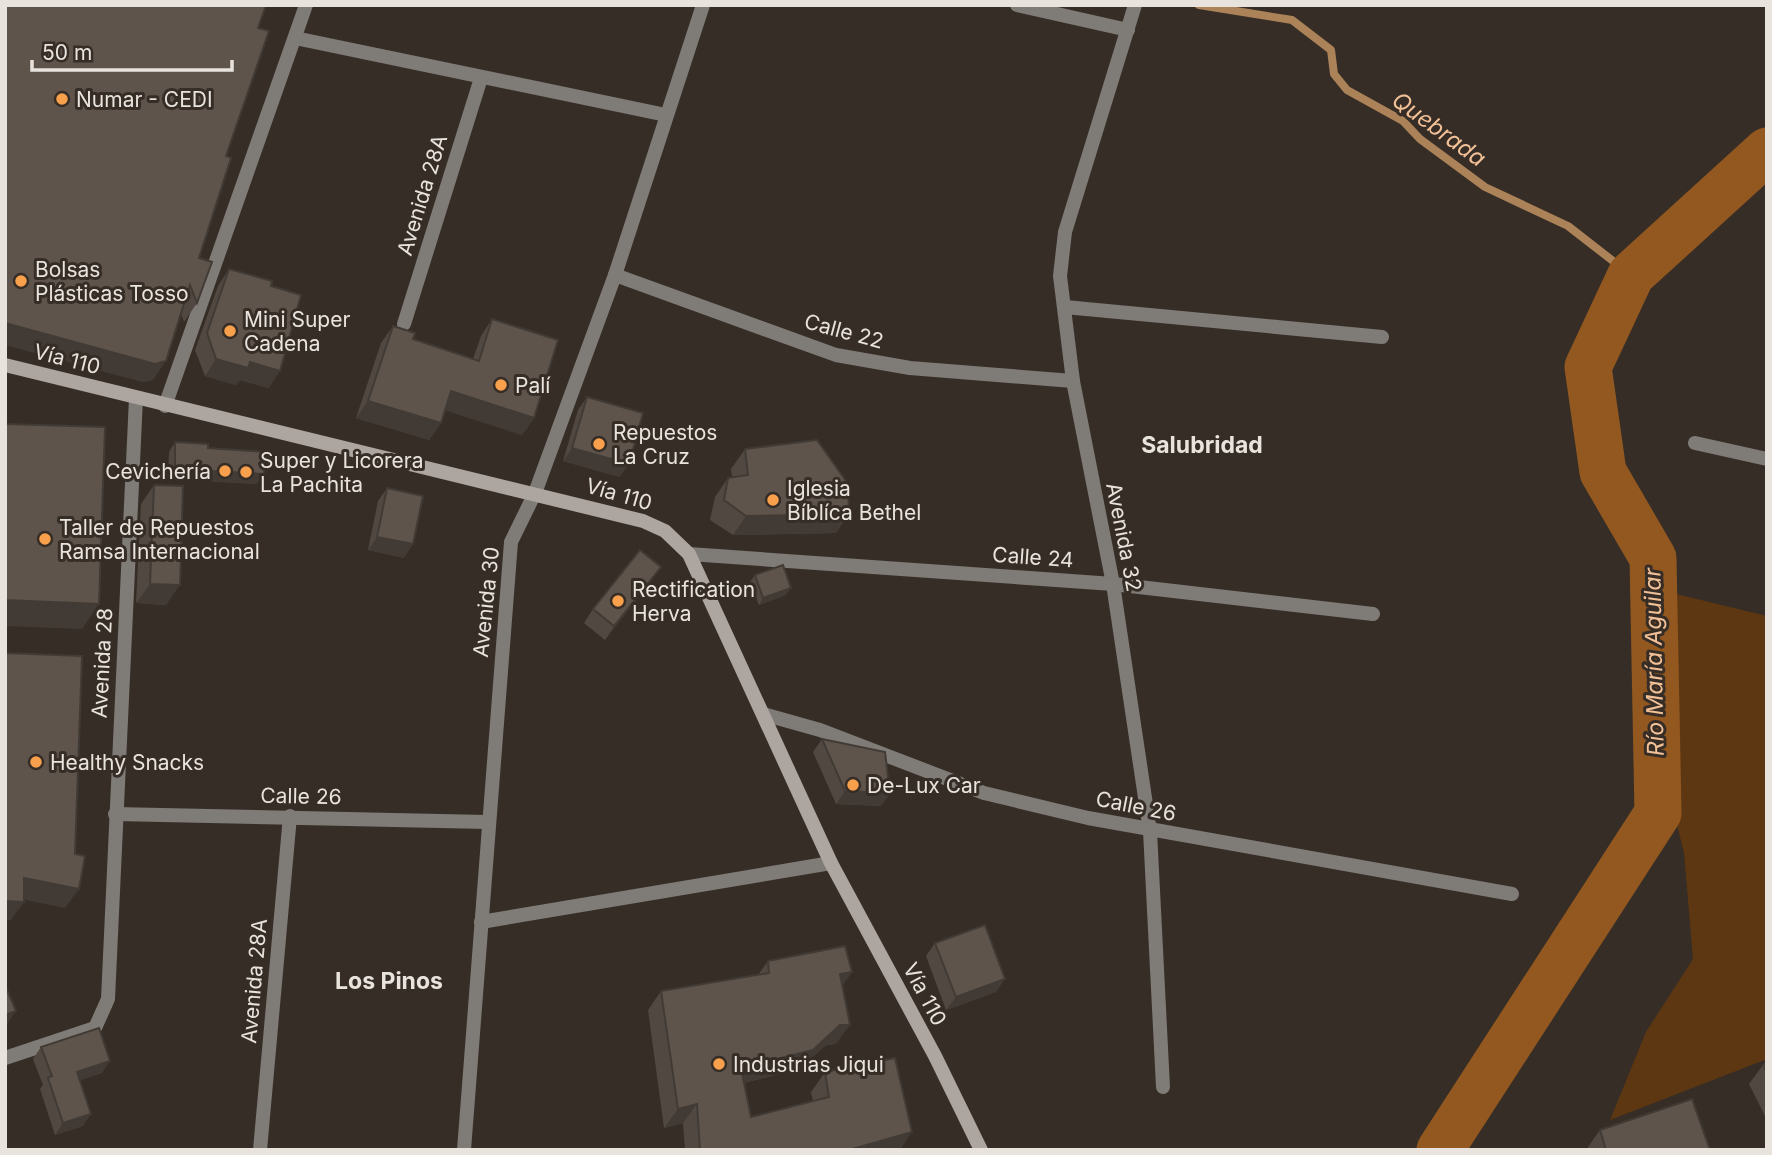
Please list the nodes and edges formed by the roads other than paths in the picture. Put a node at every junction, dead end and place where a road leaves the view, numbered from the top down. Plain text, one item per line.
1 (306, 5) edge
2 (703, 5) edge
3 (1017, 5) edge
4 (1135, 5) edge
5 (1128, 30) junction
6 (295, 38) junction
7 (481, 78) junction
8 (666, 116) junction
9 (615, 275) junction
10 (1065, 307) junction
11 (404, 324) dead end
12 (1382, 337) dead end
13 (5, 365) edge
14 (1073, 381) junction
15 (136, 398) junction
16 (165, 405) junction
17 (1695, 443) dead end
18 (1767, 459) edge
19 (535, 494) junction
20 (689, 554) junction
21 (1113, 584) junction
22 (1373, 614) dead end
23 (763, 714) junction
24 (115, 814) junction
25 (290, 816) junction
26 (487, 822) junction
27 (1150, 831) junction
28 (831, 863) junction
29 (1512, 894) dead end
30 (481, 922) junction
31 (5, 1058) edge
32 (1163, 1087) dead end
33 (260, 1150) edge
34 (464, 1150) edge
35 (981, 1150) edge

1 - 6 street
2 - 8 street, Avenida 30
3 - 5 street
4 - 5 street, Avenida 32
5 - 10 street, Avenida 32
6 - 7 street
6 - 16 street
7 - 8 street
7 - 11 street, Avenida 28A
8 - 9 street, Avenida 30
9 - 14 street, Calle 22
9 - 19 street, Avenida 30
10 - 12 street
10 - 14 street, Avenida 32
13 - 15 main road, Vía 110
14 - 21 street, Avenida 32
15 - 16 main road, Vía 110
15 - 24 street, Avenida 28
16 - 19 main road, Vía 110
17 - 18 street
19 - 20 main road, Vía 110
19 - 26 street, Avenida 30
20 - 21 street, Calle 24
20 - 23 main road, Vía 110
21 - 22 street, Calle 24
21 - 27 street, Avenida 32
23 - 27 street, Calle 26
23 - 28 main road, Vía 110
24 - 25 street, Calle 26
24 - 31 street, Avenida 28
25 - 26 street, Calle 26
25 - 33 street, Avenida 28A
26 - 30 street, Avenida 30
27 - 29 street, Calle 26
27 - 32 street, Avenida 32
28 - 30 street
28 - 35 main road, Vía 110
30 - 34 street, Avenida 30

